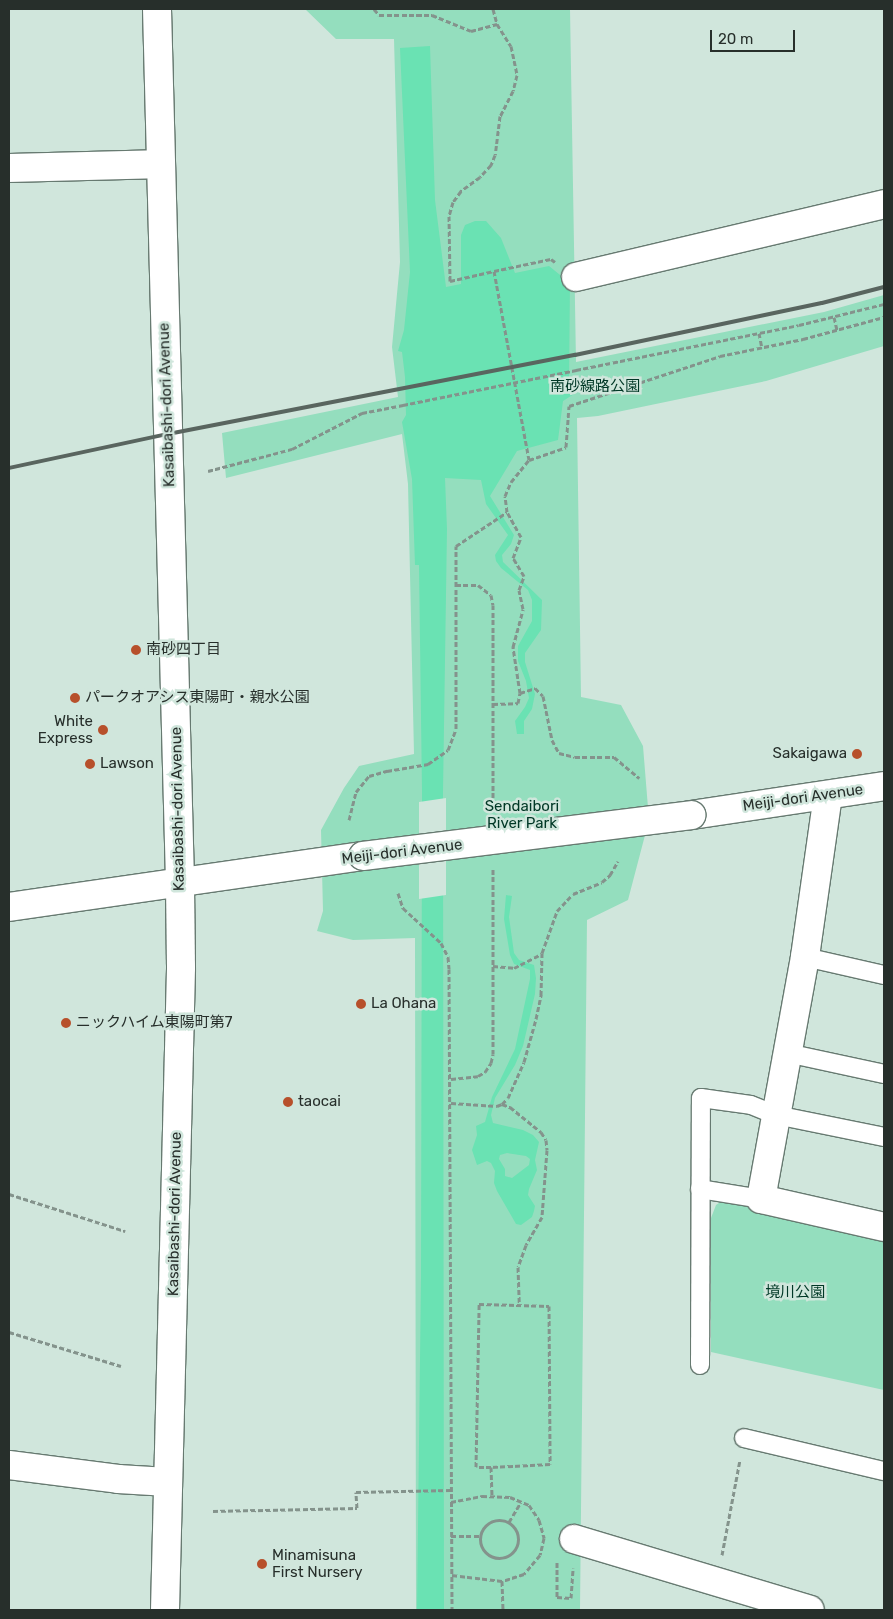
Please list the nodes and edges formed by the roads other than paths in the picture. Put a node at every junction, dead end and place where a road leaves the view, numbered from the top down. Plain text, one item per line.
1 (157, 9) edge
2 (161, 164) junction
3 (9, 168) edge
4 (884, 204) edge
5 (576, 277) dead end
6 (884, 786) edge
7 (828, 795) junction
8 (180, 884) junction
9 (9, 907) edge
10 (805, 957) junction
11 (884, 975) edge
12 (787, 1053) junction
13 (884, 1074) edge
14 (776, 1115) junction
15 (884, 1137) edge
16 (700, 1188) junction
17 (761, 1199) junction
18 (884, 1227) edge
19 (700, 1365) dead end
20 (744, 1438) road end
21 (9, 1465) edge
22 (884, 1471) edge
23 (168, 1482) junction
24 (561, 1545) road end
25 (165, 1610) edge
26 (810, 1610) edge

1 - 2 main road, Kasaibashi-dori Avenue
2 - 3 main road
2 - 8 main road, Kasaibashi-dori Avenue
4 - 5 main road
6 - 7 main road, Meiji-dori Avenue
7 - 8 main road, Meiji-dori Avenue, bridge
7 - 10 main road
8 - 9 main road, Meiji-dori Avenue
8 - 23 main road, Kasaibashi-dori Avenue
10 - 11 lane
10 - 12 main road
12 - 13 lane
12 - 14 main road
14 - 15 lane
14 - 16 lane
14 - 17 main road
16 - 17 lane
16 - 19 lane
17 - 18 main road
20 - 22 lane
21 - 23 main road
23 - 25 main road, Kasaibashi-dori Avenue
24 - 26 main road

